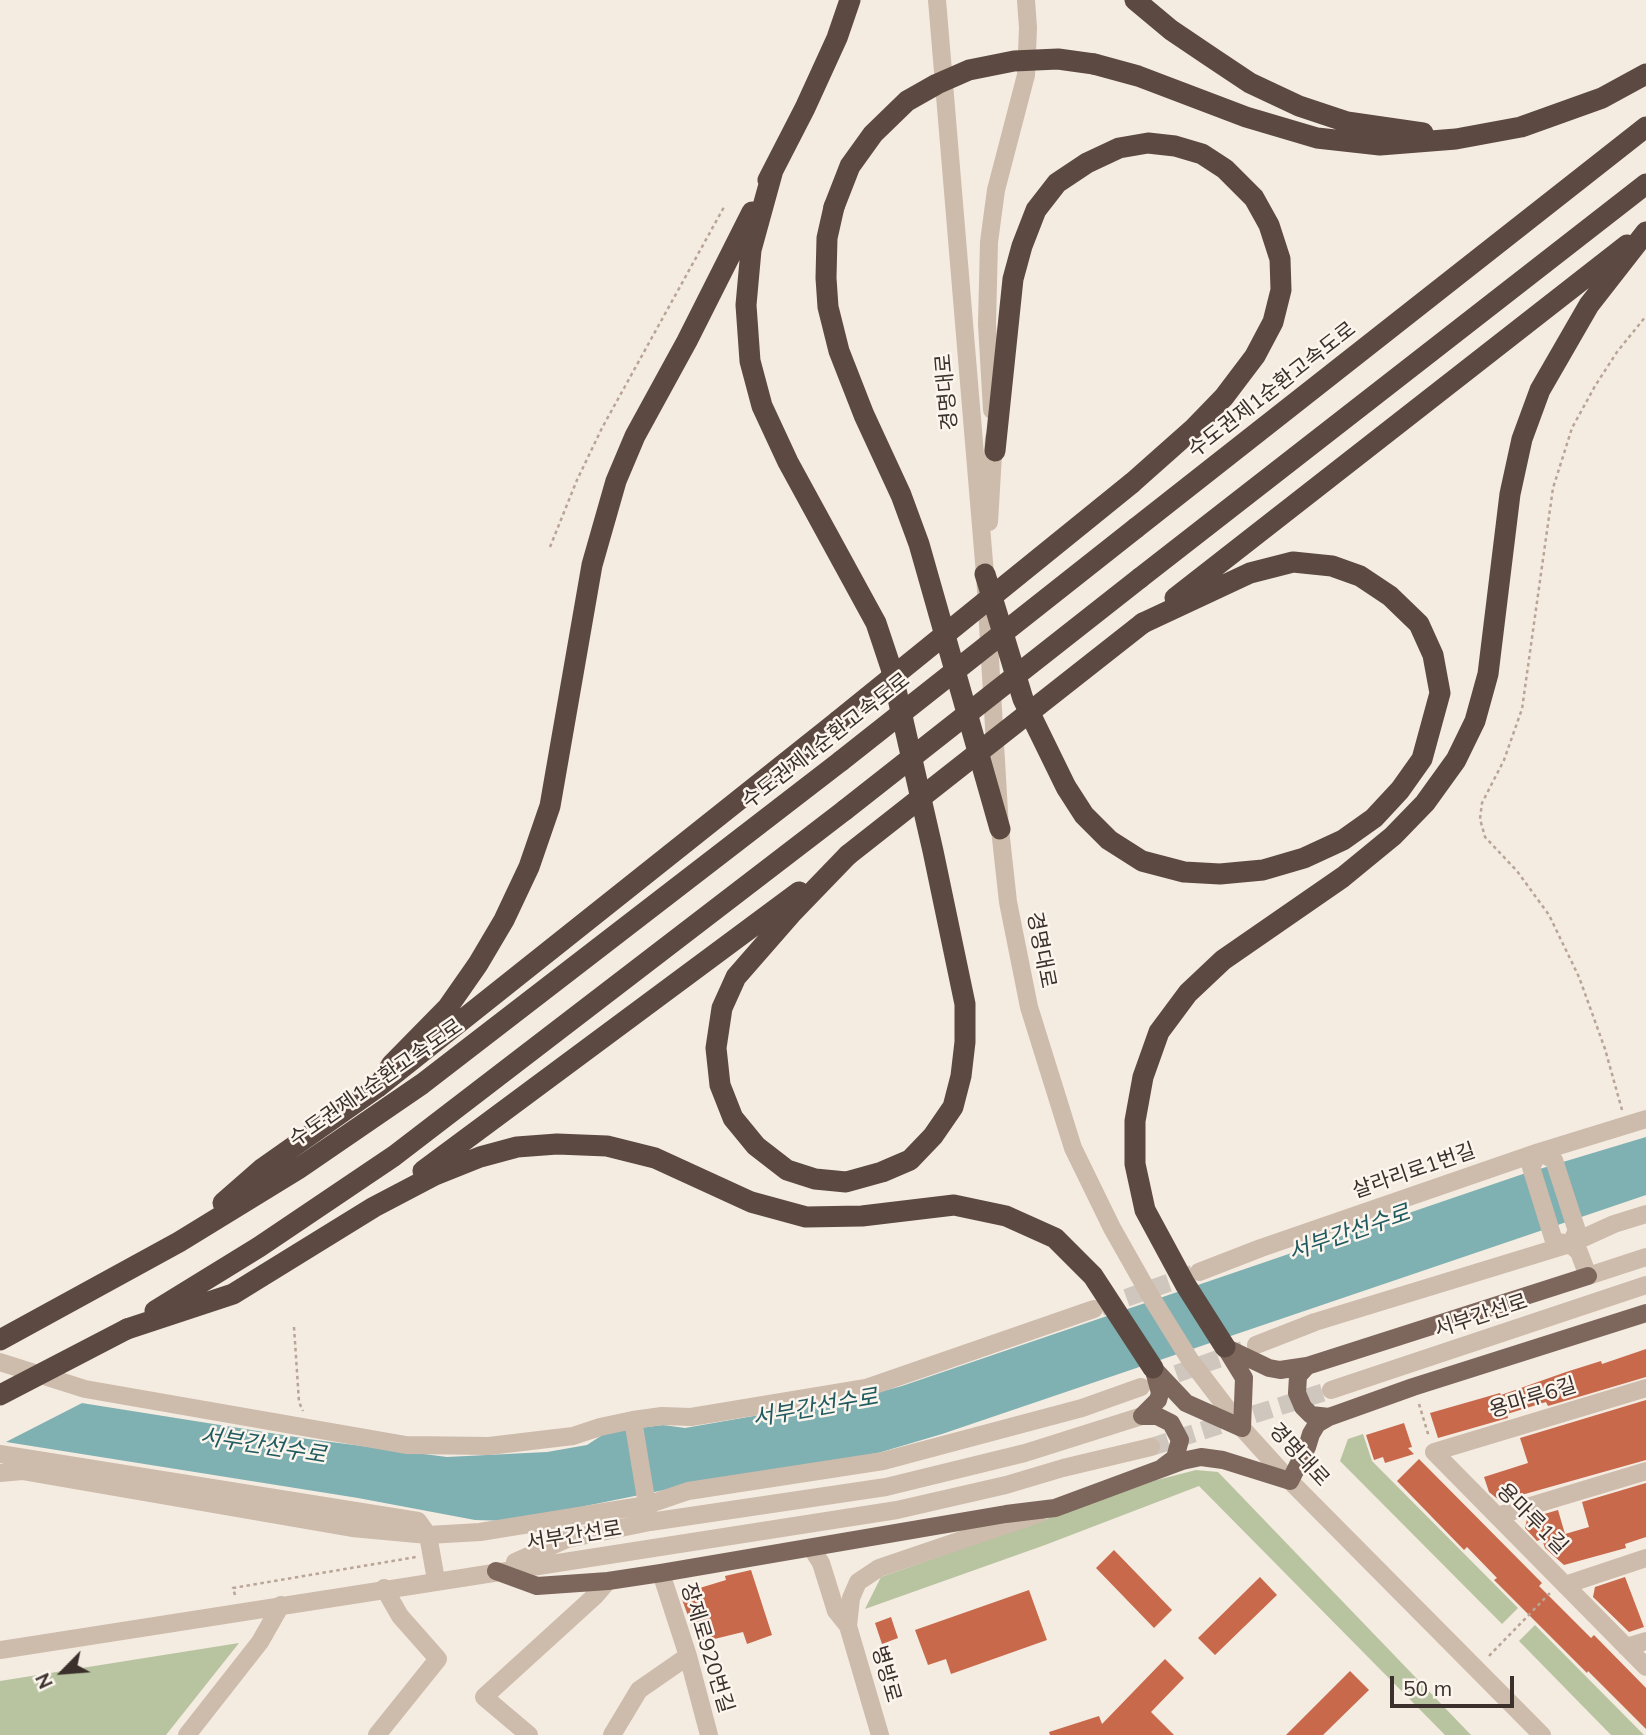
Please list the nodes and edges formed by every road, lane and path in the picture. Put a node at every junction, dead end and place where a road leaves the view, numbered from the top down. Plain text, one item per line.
1 (850, 0) edge
2 (937, 0) edge
3 (1026, 0) edge
4 (1135, 0) edge
5 (1646, 74) edge
6 (1646, 127) edge
7 (1456, 139) junction
8 (773, 170) junction
9 (1646, 184) edge
10 (724, 207) dead end
11 (1646, 231) edge
12 (1646, 316) edge
13 (995, 451) junction
14 (550, 547) dead end
15 (985, 574) junction
16 (1143, 623) junction
17 (1000, 829) junction
18 (848, 855) junction
19 (378, 1087) junction
20 (1646, 1119) edge
21 (1611, 1130) junction
22 (1541, 1160) junction
23 (374, 1207) junction
24 (1646, 1214) edge
25 (1573, 1237) junction
26 (178, 1242) junction
27 (1646, 1257) edge
28 (1588, 1276) junction
29 (1192, 1278) junction
30 (1646, 1285) edge
31 (1094, 1309) tunnel mouth
32 (1646, 1313) edge
33 (294, 1326) dead end
34 (127, 1329) junction
35 (0, 1340) edge
36 (1256, 1345) tunnel mouth
37 (1225, 1347) junction
38 (0, 1362) edge
39 (1307, 1366) junction
40 (1153, 1368) junction
41 (1141, 1387) tunnel mouth
42 (1413, 1387) junction
43 (1646, 1388) edge
44 (1331, 1390) tunnel mouth
45 (0, 1395) edge
46 (305, 1414) dead end
47 (1142, 1416) junction
48 (1329, 1417) junction
49 (633, 1423) junction
50 (1242, 1427) junction
51 (1151, 1447) tunnel mouth
52 (1434, 1452) junction
53 (0, 1454) edge
54 (1646, 1471) edge
55 (1156, 1472) junction
56 (0, 1473) edge
57 (1290, 1481) junction
58 (647, 1507) junction
59 (1055, 1508) junction
60 (1497, 1516) junction
61 (428, 1535) junction
62 (812, 1549) junction
63 (1646, 1559) edge
64 (496, 1571) junction
65 (661, 1573) junction
66 (436, 1580) junction
67 (608, 1581) junction
68 (1565, 1585) junction
69 (384, 1588) junction
70 (281, 1605) junction
71 (848, 1626) junction
72 (1646, 1641) edge
73 (1626, 1647) junction
74 (0, 1650) edge
75 (688, 1656) junction
76 (1646, 1667) edge
77 (1476, 1669) junction
78 (187, 1735) edge
79 (377, 1735) edge
80 (529, 1735) edge
81 (611, 1735) edge
82 (709, 1735) edge
83 (880, 1735) edge
84 (1542, 1735) edge

1 - 8 highway
2 - 15 street, 경명대로
3 - 13 street
4 - 7 highway
5 - 7 highway
6 - 26 highway, 수도권제1순환고속도로, bridge
7 - 17 highway, bridge
8 - 18 highway
8 - 19 highway
9 - 34 highway, bridge
10 - 14 path
11 - 16 highway
11 - 29 highway
12 - 21 path
13 - 15 street
13 - 19 highway, bridge
15 - 16 highway
15 - 17 street, 경명대로
16 - 18 highway, bridge
17 - 50 street, 경명대로
18 - 23 highway
19 - 26 highway
20 - 21 street, 살라리로1번길
21 - 22 street, 살라리로1번길
22 - 25 street
22 - 25 street
22 - 29 street, 살라리로1번길
23 - 34 highway
23 - 40 highway
24 - 25 street
25 - 28 street
25 - 36 street
26 - 35 highway, 수도권제1순환고속도로
27 - 28 street
28 - 39 main road
29 - 37 highway
30 - 44 street, 서부간선로
31 - 49 street
32 - 42 main road
33 - 46 path
34 - 45 highway, bridge
37 - 39 main road
37 - 50 main road
38 - 49 street
39 - 48 main road
40 - 47 main road
40 - 50 main road
41 - 58 street
42 - 48 main road
42 - 52 path
43 - 52 street, 용마루6길
47 - 55 main road
47 - 58 street
48 - 57 main road
49 - 58 street
50 - 57 street, 경명대로
51 - 64 street, 서부간선로
52 - 60 street, 용마루1길
53 - 61 street
54 - 60 street
55 - 57 main road
55 - 59 main road
56 - 61 street
57 - 77 street, 경명대로
58 - 61 street
58 - 64 street
59 - 62 main road
59 - 71 street
60 - 68 street, 용마루1길
61 - 66 street
62 - 65 main road
62 - 71 street
63 - 68 street
64 - 66 street, 서부간선로
64 - 67 main road
65 - 67 main road
65 - 75 street, 장제로920번길
66 - 69 street, 서부간선로
67 - 80 street
68 - 73 street, 용마루1길
68 - 77 path
69 - 70 street, 서부간선로
69 - 79 street
70 - 74 street, 서부간선로
70 - 78 street
71 - 83 street, 병방로
72 - 73 street
73 - 76 street, 용마루1길
75 - 81 street
75 - 82 street, 장제로920번길
77 - 84 street, 경명대로

